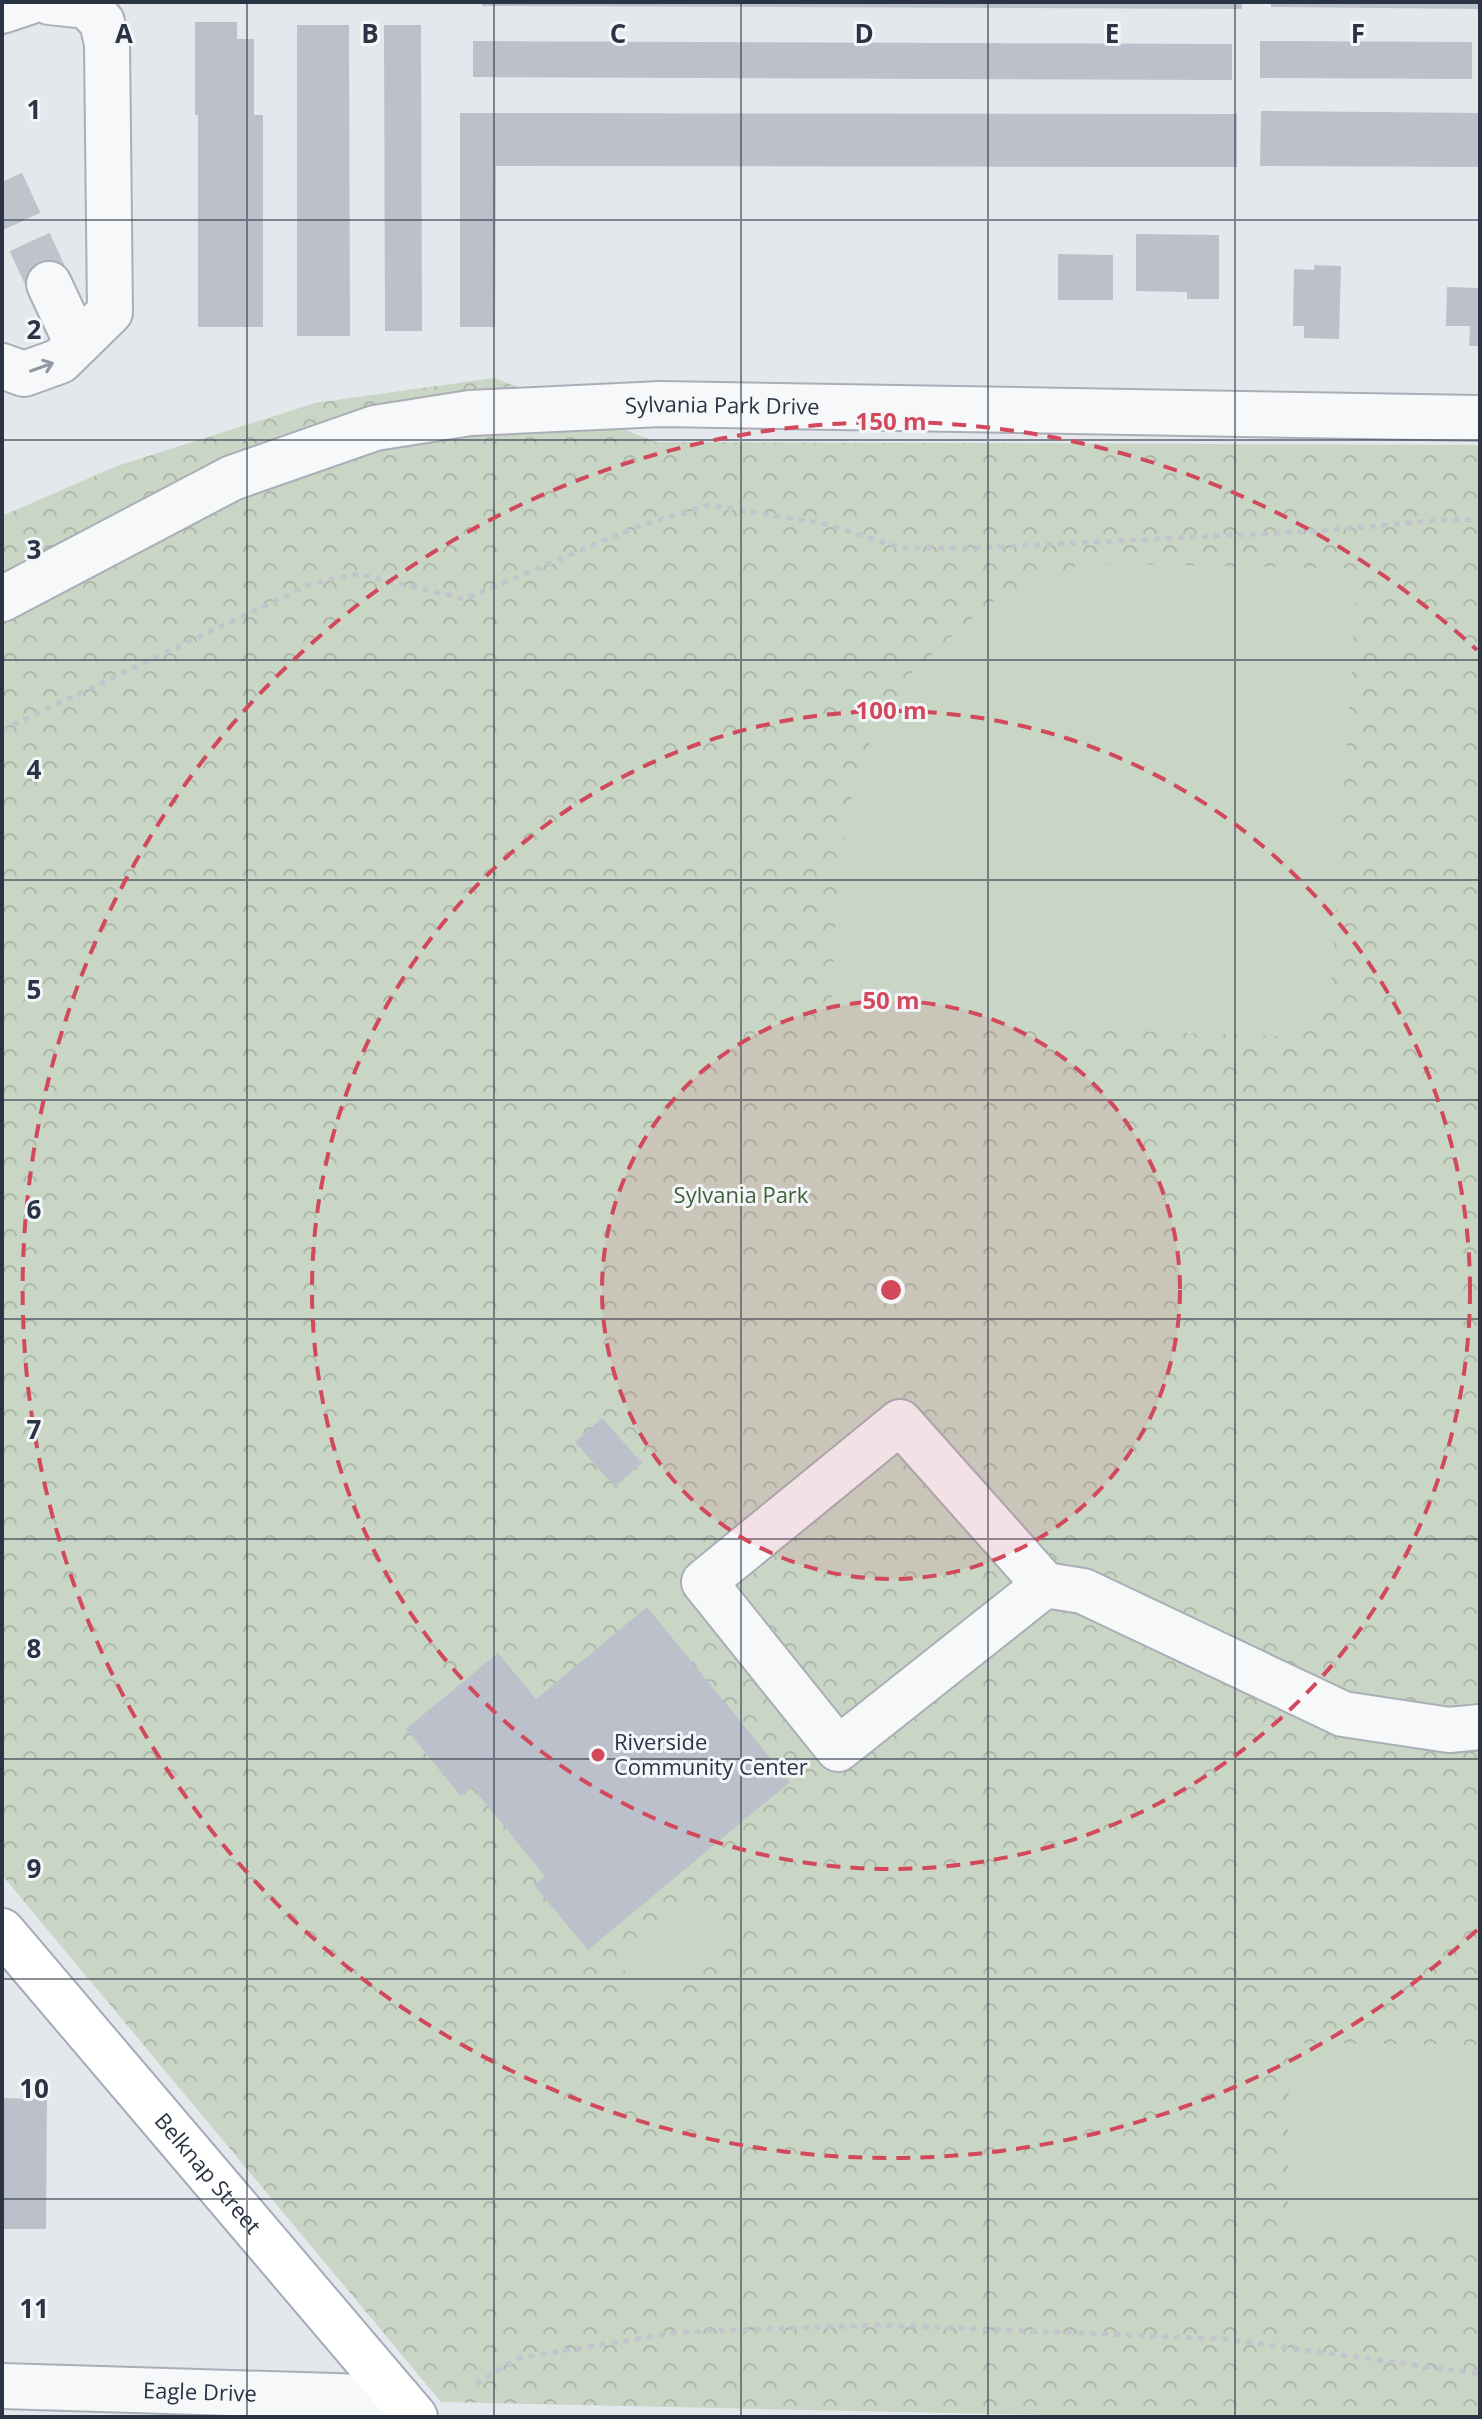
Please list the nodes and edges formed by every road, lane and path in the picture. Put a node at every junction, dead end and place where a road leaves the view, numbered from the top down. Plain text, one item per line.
1 (29, 2) edge
2 (49, 2) edge
3 (2, 11) edge
4 (49, 284) tunnel mouth
5 (77, 344) junction
6 (2, 366) edge
7 (1480, 418) edge
8 (1480, 521) edge
9 (2, 599) edge
10 (2, 730) edge
11 (1045, 1585) junction
12 (1480, 1727) edge
13 (2, 1931) edge
14 (1480, 2374) edge
15 (476, 2384) dead end
16 (2, 2386) edge
17 (407, 2407) edge

1 - 3 street
2 - 5 street
4 - 5 street
6 -> 5 street
7 - 9 street, Sylvania Park Drive
8 - 10 path
11 - 11 street
11 - 12 street
13 - 17 main road, Belknap Street
14 - 15 path
16 - 17 street, Eagle Drive

